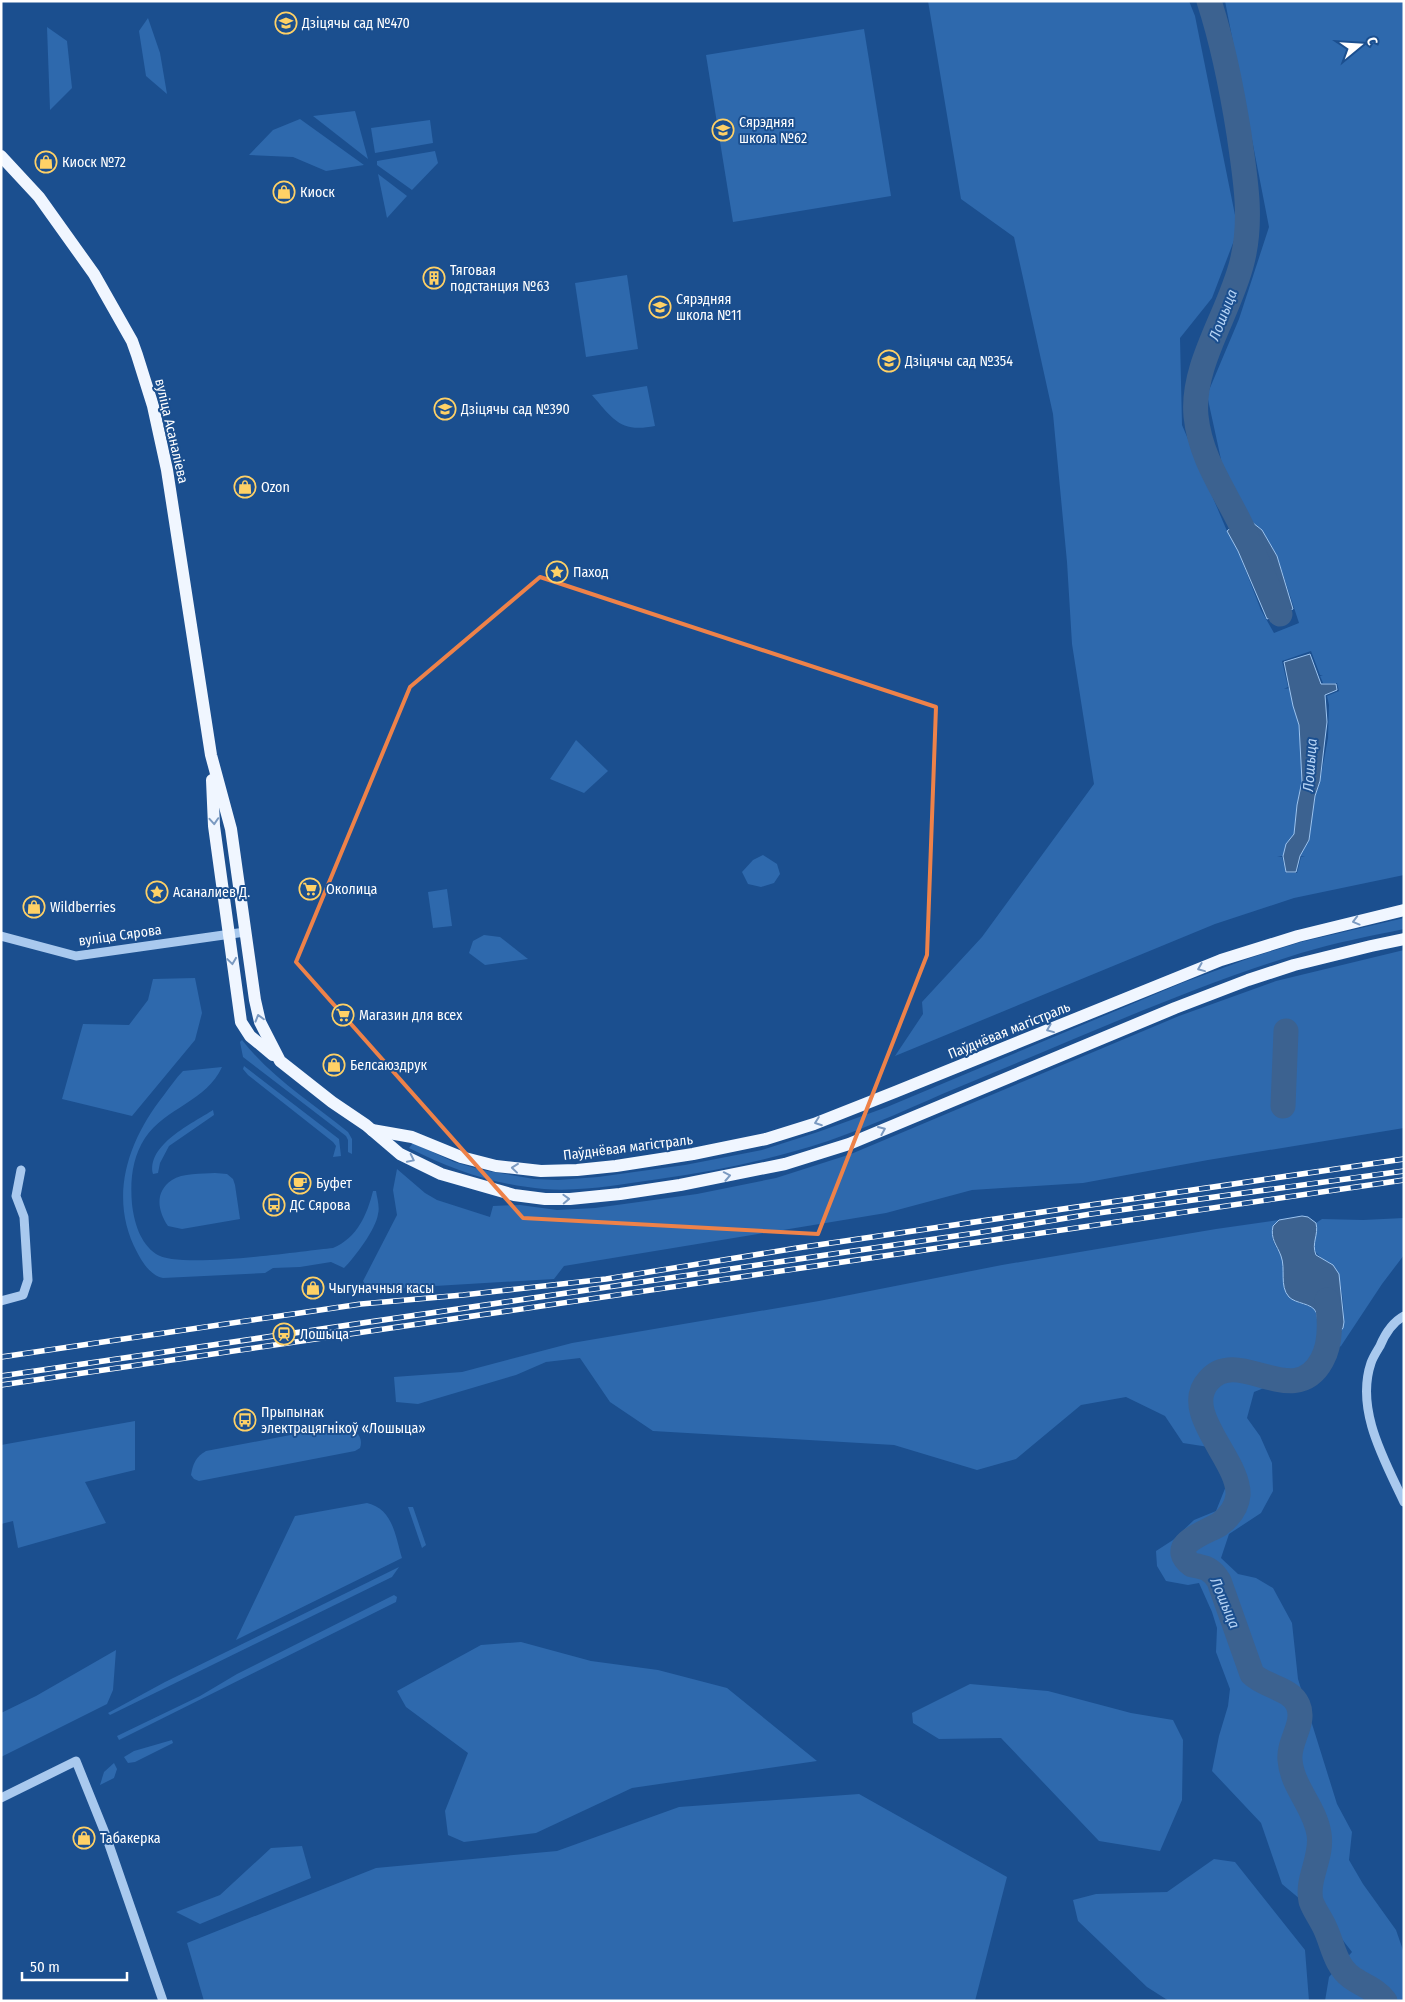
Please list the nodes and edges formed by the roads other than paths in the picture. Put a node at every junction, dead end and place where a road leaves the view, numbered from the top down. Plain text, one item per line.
1 (1, 156) edge
2 (211, 755) junction
3 (1404, 910) edge
4 (245, 932) junction
5 (229, 935) junction
6 (1, 936) edge
7 (1404, 939) edge
8 (280, 1062) junction
9 (372, 1130) junction
10 (21, 1170) dead end
11 (1, 1301) edge
12 (1404, 1316) edge
13 (1404, 1502) edge
14 (1, 1798) edge
15 (163, 2001) edge

1 - 2 main road, вуліца Асаналіева
2 - 4 main road, вуліца Асаналіева
2 -> 5 main road, вуліца Асаналіева
3 -> 9 main road, Паўднёвая магістраль
4 - 5 street, вуліца Сярова
8 -> 4 main road, вуліца Асаналіева
5 - 6 street, вуліца Сярова
5 -> 8 main road, вуліца Асаналіева
9 -> 7 main road
8 - 9 main road, вуліца Асаналіева
10 - 11 street
12 - 13 street
14 - 15 street

